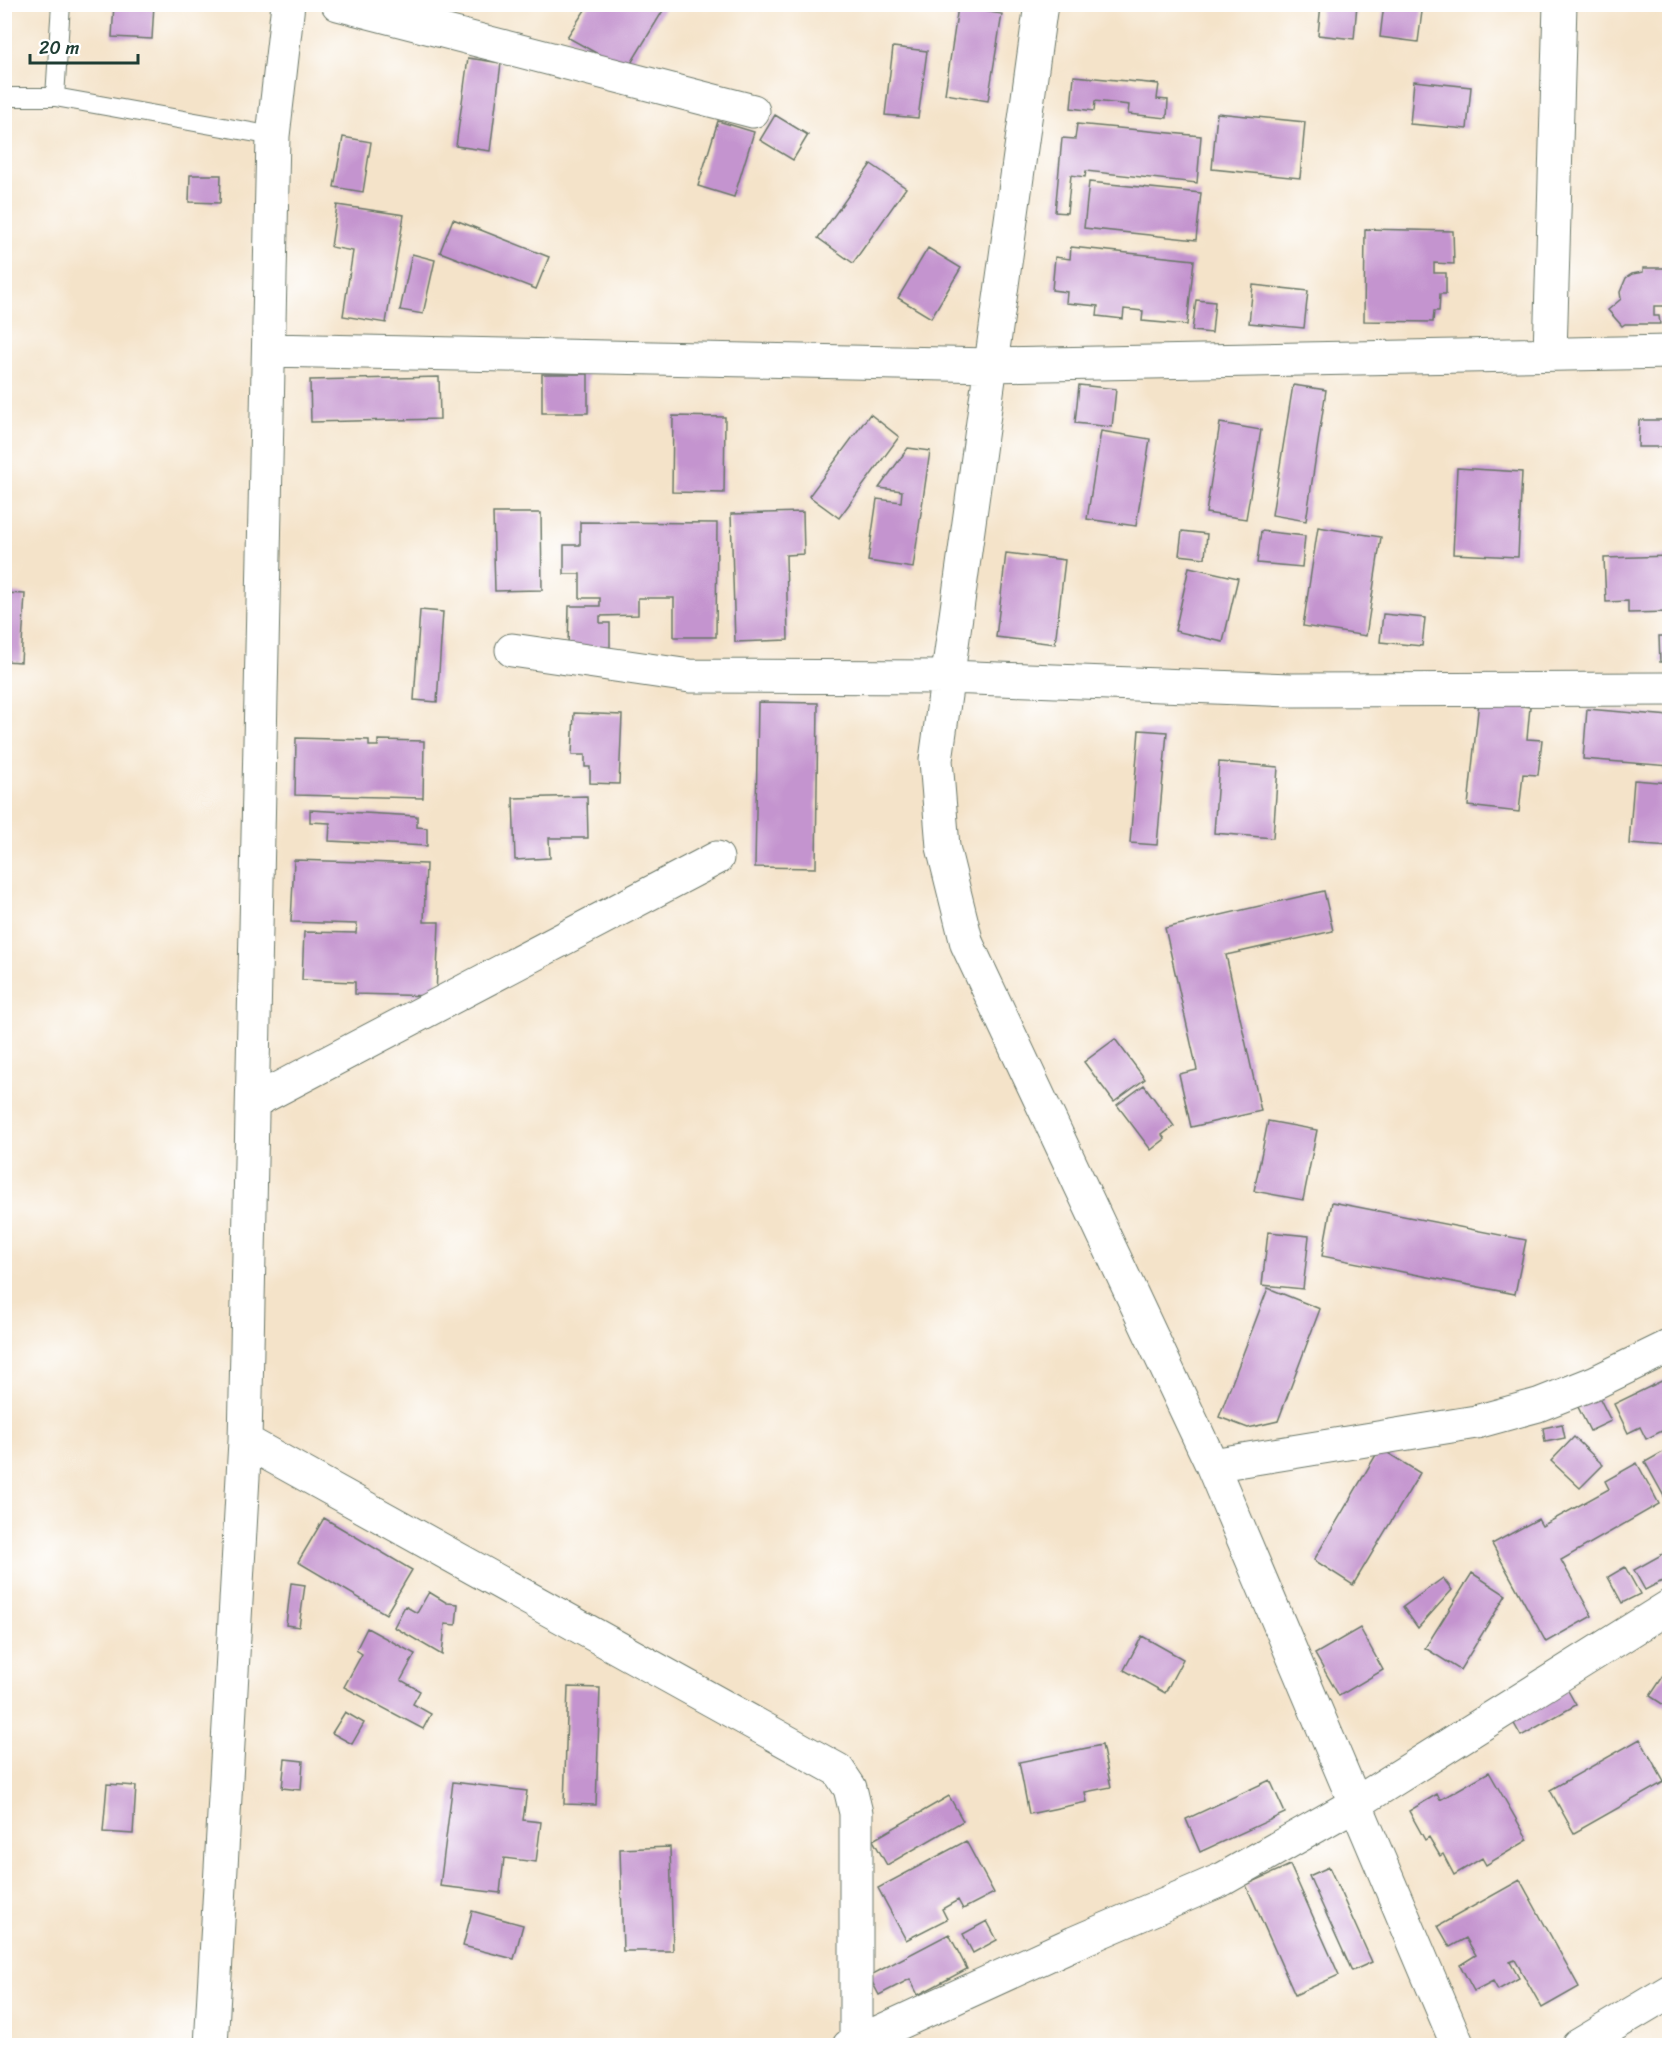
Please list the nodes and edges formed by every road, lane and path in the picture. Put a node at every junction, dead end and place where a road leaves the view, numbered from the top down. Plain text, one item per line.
1 (61, 4) edge
2 (288, 4) edge
3 (339, 4) edge
4 (1041, 4) edge
5 (1560, 4) edge
6 (4, 97) edge
7 (55, 97) junction
8 (753, 111) dead end
9 (273, 136) junction
10 (270, 350) junction
11 (1670, 352) edge
12 (1550, 354) junction
13 (992, 364) junction
14 (512, 650) dead end
15 (948, 677) junction
16 (1670, 689) edge
17 (717, 858) dead end
18 (253, 1102) junction
19 (1670, 1346) edge
20 (245, 1442) junction
21 (1212, 1465) junction
22 (1670, 1606) edge
23 (1354, 1804) junction
24 (1670, 1991) edge
25 (853, 2044) edge
26 (211, 2046) edge
27 (1458, 2046) edge
28 (1578, 2046) edge

1 - 7 lane
2 - 9 street
3 - 8 street
4 - 13 street
5 - 12 street
6 - 7 lane
7 - 9 lane
9 - 10 street
10 - 13 street
10 - 18 street
11 - 12 street
12 - 13 street
13 - 15 street
14 - 15 street
15 - 16 street
15 - 21 street
17 - 18 street
18 - 20 street
19 - 21 street
20 - 25 street
20 - 26 street
21 - 23 street
22 - 23 street
23 - 25 street
23 - 27 street
24 - 28 street

